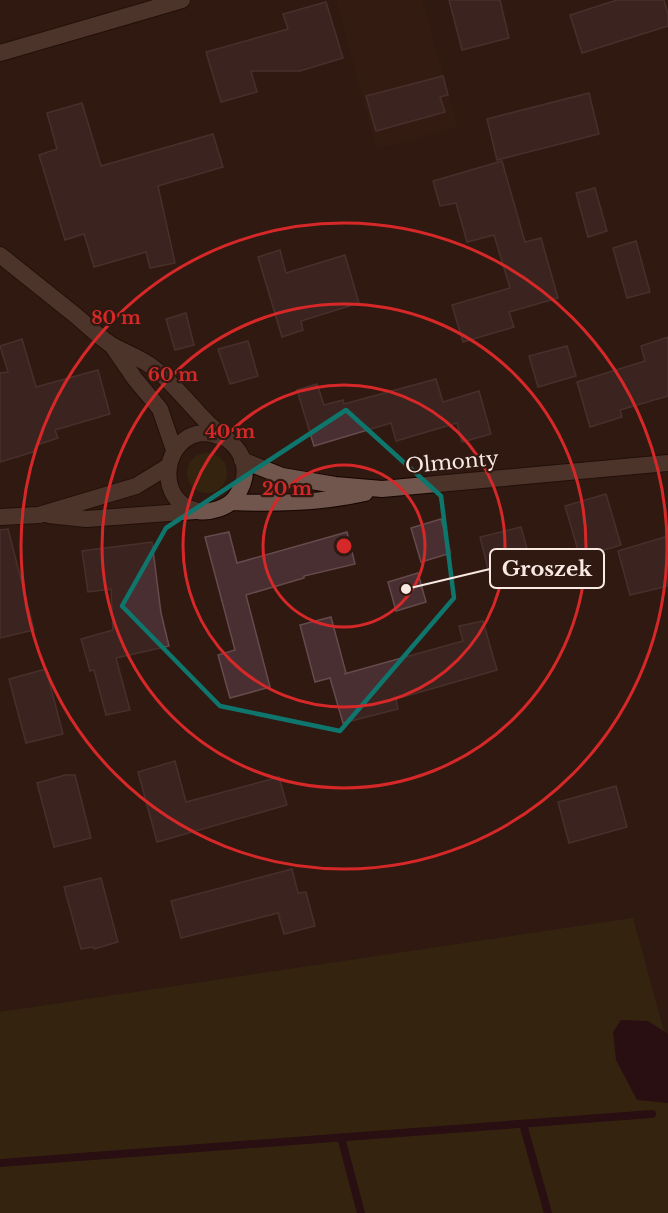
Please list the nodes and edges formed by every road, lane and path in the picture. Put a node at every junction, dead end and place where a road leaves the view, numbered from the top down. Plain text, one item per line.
1 (182, 0) edge
2 (0, 53) edge
3 (0, 255) edge
4 (111, 344) junction
5 (225, 438) junction
6 (174, 450) junction
7 (242, 460) junction
8 (668, 463) edge
9 (167, 467) junction
10 (382, 489) junction
11 (232, 502) junction
12 (196, 511) junction
13 (39, 515) junction
14 (0, 517) edge

1 - 2 street
3 - 4 street
4 - 5 street
4 - 6 street
5 - 6 street
5 - 7 street
6 - 9 street
7 - 10 street, Olmonty
7 - 11 street
8 - 10 street, Olmonty
9 - 12 street
9 - 13 street
10 - 11 street
11 - 12 street
12 - 13 street
13 - 14 street

